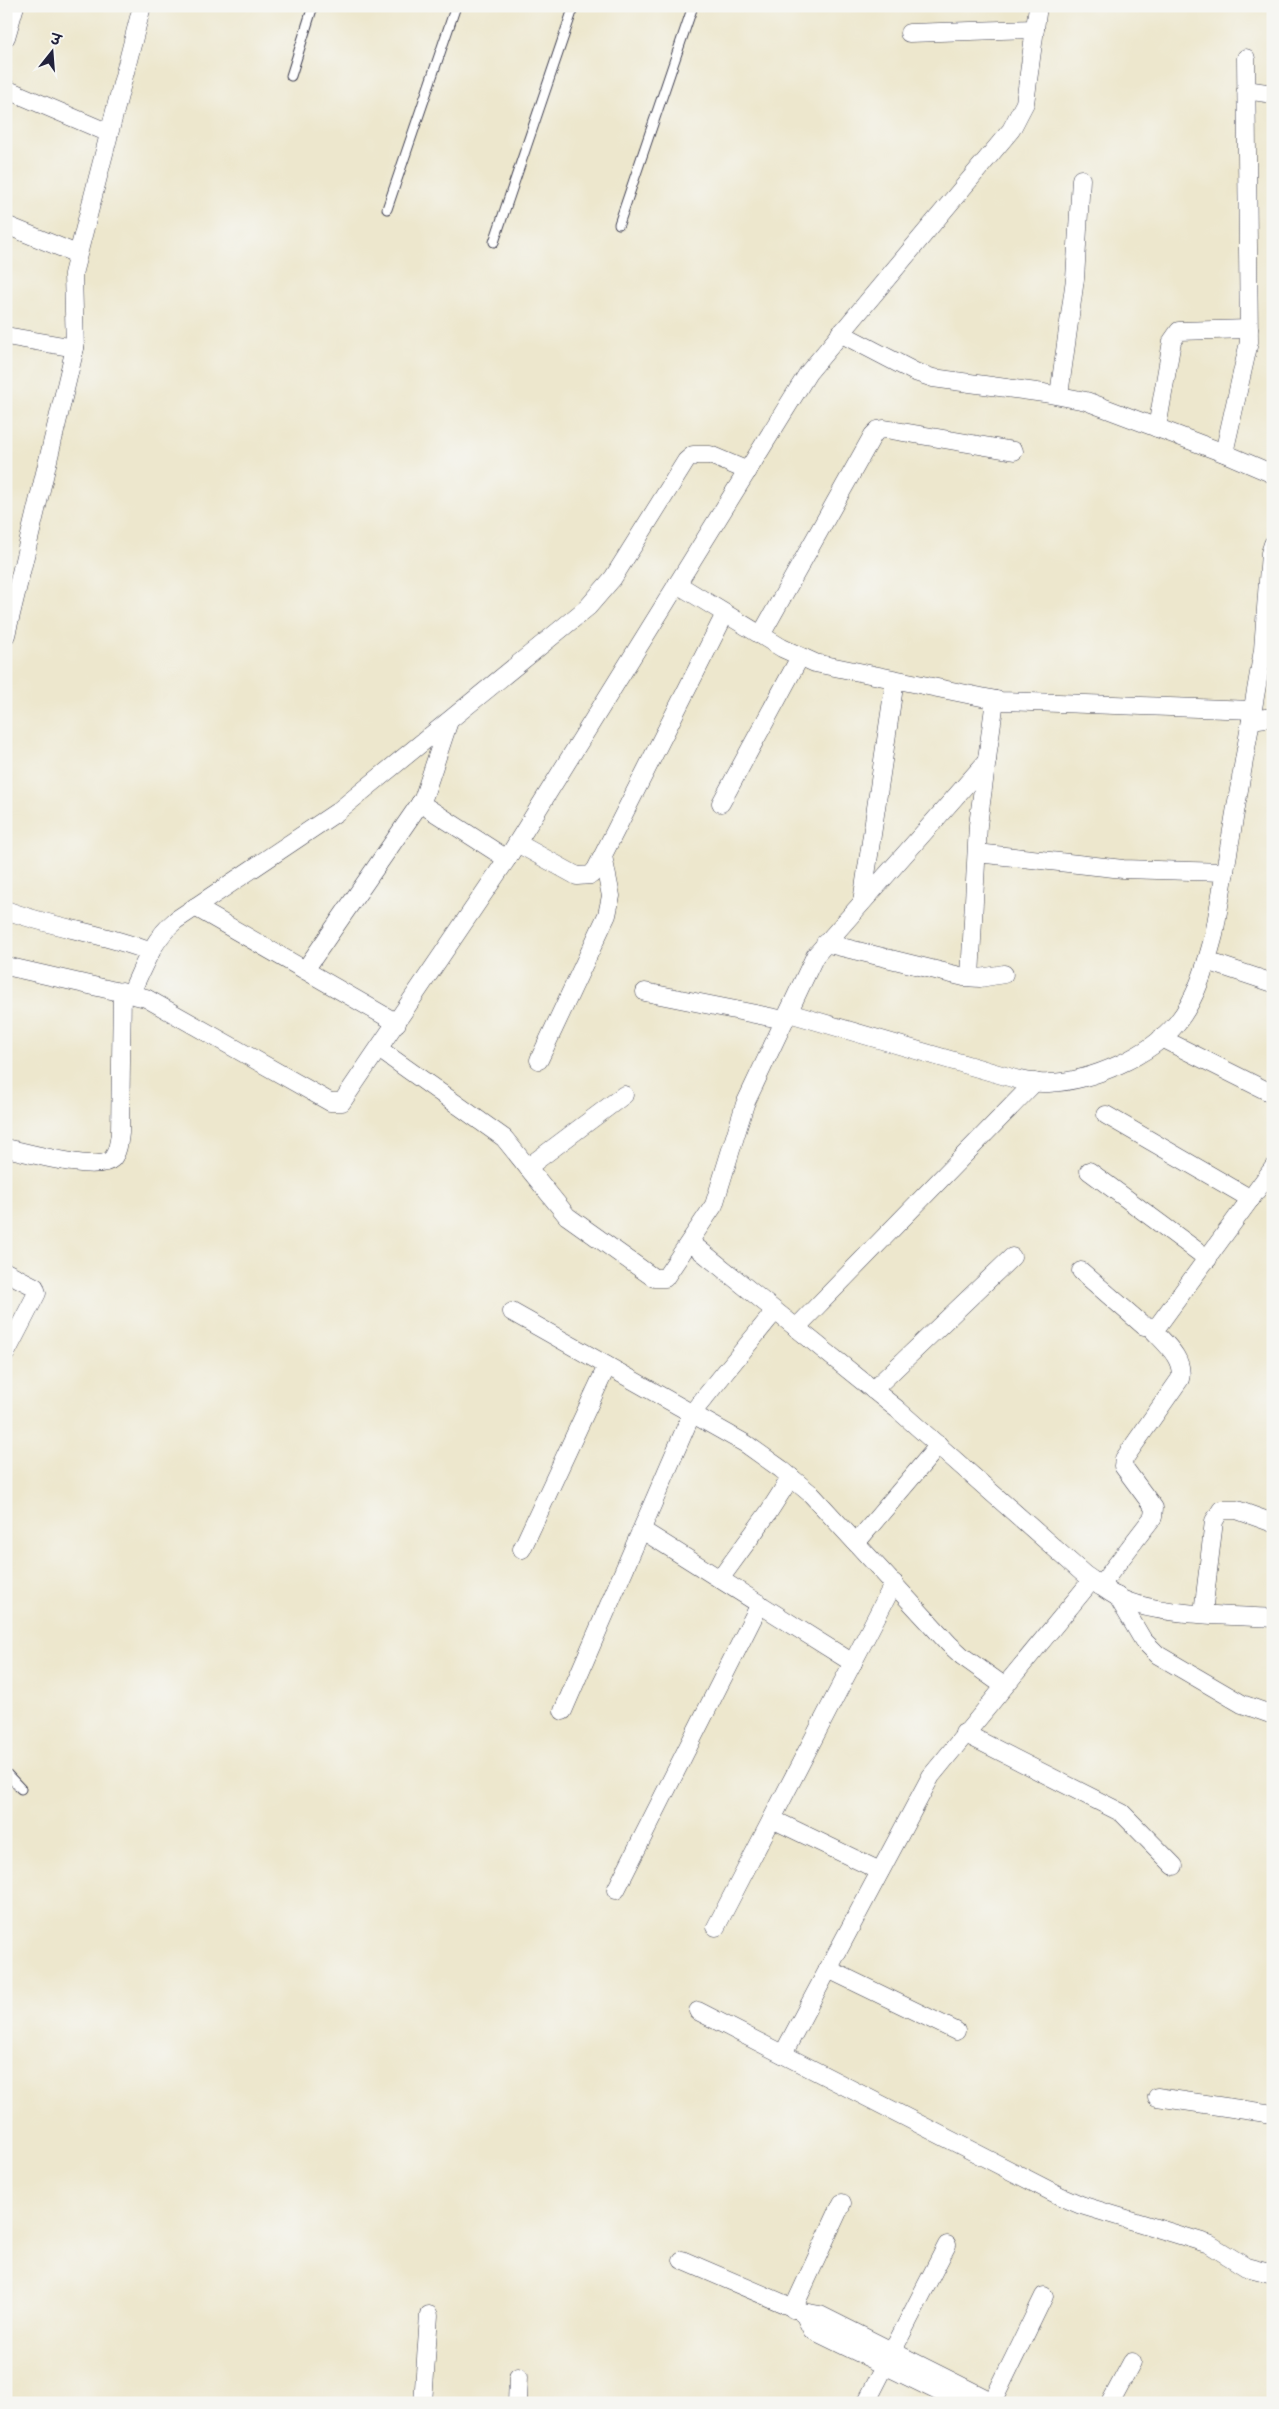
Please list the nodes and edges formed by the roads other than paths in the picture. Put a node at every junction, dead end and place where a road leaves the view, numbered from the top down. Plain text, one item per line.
1 (15, 6) edge
2 (142, 6) edge
3 (313, 6) edge
4 (456, 6) edge
5 (574, 6) edge
6 (694, 6) edge
7 (1038, 6) edge
8 (1035, 29) junction
9 (909, 33) dead end
10 (6, 36) edge
11 (1246, 58) dead end
12 (291, 76) dead end
13 (6, 89) edge
14 (1246, 90) junction
15 (1273, 94) edge
16 (109, 133) junction
17 (1081, 179) dead end
18 (388, 209) dead end
19 (619, 224) dead end
20 (6, 225) edge
21 (494, 242) dead end
22 (77, 254) junction
23 (1249, 330) junction
24 (840, 333) junction
25 (6, 336) edge
26 (75, 348) junction
27 (1058, 395) junction
28 (1157, 428) junction
29 (1014, 451) dead end
30 (1224, 453) junction
31 (748, 471) junction
32 (1273, 474) edge
33 (1273, 544) edge
34 (676, 584) junction
35 (725, 614) junction
36 (6, 635) edge
37 (761, 635) junction
38 (1269, 636) edge
39 (800, 657) junction
40 (896, 680) junction
41 (995, 700) junction
42 (1252, 715) junction
43 (1273, 717) edge
44 (449, 721) junction
45 (986, 761) junction
46 (420, 803) junction
47 (721, 803) dead end
48 (517, 843) junction
49 (977, 853) junction
50 (603, 856) junction
51 (507, 859) junction
52 (1225, 872) junction
53 (862, 902) junction
54 (195, 907) junction
55 (6, 910) edge
56 (825, 943) junction
57 (151, 952) junction
58 (1207, 961) junction
59 (6, 966) edge
60 (305, 970) junction
61 (1004, 974) dead end
62 (970, 977) junction
63 (1273, 983) edge
64 (126, 992) junction
65 (645, 992) dead end
66 (787, 1016) junction
67 (397, 1023) junction
68 (1161, 1038) junction
69 (379, 1049) junction
70 (539, 1060) dead end
71 (1035, 1082) junction
72 (1273, 1094) edge
73 (624, 1095) dead end
74 (1106, 1115) dead end
75 (6, 1148) edge
76 (528, 1167) junction
77 (1273, 1168) edge
78 (1089, 1171) dead end
79 (1251, 1199) junction
80 (691, 1243) junction
81 (1012, 1257) dead end
82 (1208, 1259) junction
83 (1081, 1271) dead end
84 (6, 1272) edge
85 (775, 1311) junction
86 (512, 1312) dead end
87 (796, 1328) junction
88 (1151, 1328) junction
89 (6, 1353) edge
90 (608, 1366) junction
91 (873, 1390) junction
92 (692, 1413) junction
93 (938, 1445) junction
94 (791, 1477) junction
95 (1273, 1523) edge
96 (642, 1530) junction
97 (856, 1543) junction
98 (522, 1549) dead end
99 (720, 1578) junction
100 (1096, 1583) junction
101 (894, 1584) junction
102 (1117, 1596) junction
103 (760, 1604) junction
104 (1203, 1613) junction
105 (1273, 1618) edge
106 (853, 1663) junction
107 (1004, 1686) junction
108 (563, 1711) dead end
109 (1273, 1715) edge
110 (964, 1733) junction
111 (6, 1773) edge
112 (21, 1789) dead end
113 (772, 1819) junction
114 (1174, 1866) dead end
115 (880, 1871) junction
116 (616, 1890) dead end
117 (716, 1927) dead end
118 (828, 1969) junction
119 (698, 2011) dead end
120 (956, 2031) dead end
121 (783, 2054) junction
122 (1157, 2097) dead end
123 (1273, 2114) edge
124 (842, 2203) dead end
125 (948, 2245) dead end
126 (682, 2260) dead end
127 (1273, 2274) edge
128 (1044, 2296) dead end
129 (798, 2310) junction
130 (429, 2315) dead end
131 (890, 2359) junction
132 (1132, 2362) dead end
133 (518, 2377) dead end
134 (993, 2402) edge
135 (423, 2403) edge
136 (517, 2403) edge
137 (866, 2403) edge
138 (962, 2403) edge
139 (1110, 2403) edge

1 - 10 street
2 - 16 street
3 - 12 lane
4 - 18 lane
5 - 21 lane
6 - 19 lane
7 - 8 street
8 - 9 street
8 - 24 street
11 - 14 street
13 - 16 street
14 - 15 street
14 - 23 street
16 - 22 street
17 - 27 street
20 - 22 street
22 - 26 street
23 - 28 street
23 - 30 street
24 - 27 street
24 - 31 street
25 - 26 street
26 - 36 street
27 - 28 street
28 - 30 street
29 - 37 street
30 - 32 street
31 - 34 street
31 - 44 street
33 - 38 street
34 - 35 street
34 - 48 street
35 - 37 street
35 - 50 street
37 - 39 street
38 - 42 street
39 - 40 street
39 - 47 street
40 - 41 street
40 - 53 street
41 - 42 street
41 - 45 street
42 - 43 street
42 - 52 street
44 - 46 street
44 - 54 street
45 - 49 street
45 - 53 street
46 - 51 street
46 - 60 street
48 - 50 street
48 - 51 street
49 - 52 street
49 - 62 street
50 - 70 street
51 - 67 street
52 - 58 street
53 - 56 street
54 - 57 street
54 - 60 street
55 - 57 street
56 - 62 street
56 - 66 street
57 - 64 street
58 - 63 street
58 - 68 street
59 - 64 street
60 - 67 street
61 - 62 street
64 - 69 street
64 - 75 street
65 - 66 street
66 - 71 street
66 - 80 street
67 - 69 street
68 - 71 street
68 - 72 street
69 - 76 street
71 - 87 street
73 - 76 street
74 - 79 street
76 - 80 street
77 - 79 street
78 - 82 street
79 - 82 street
80 - 85 street
81 - 91 street
82 - 88 street
83 - 88 street
84 - 89 street
85 - 87 street
85 - 92 street
86 - 90 street
87 - 91 street
88 - 100 street
90 - 92 street
90 - 98 street
91 - 93 street
92 - 94 street
92 - 96 street
93 - 97 street
93 - 100 street
94 - 97 street
94 - 99 street
95 - 104 street
96 - 99 street
96 - 108 street
97 - 101 street
99 - 103 street
100 - 102 street
100 - 107 street
101 - 106 street
101 - 107 street
102 - 104 street
102 - 109 street
103 - 106 street
103 - 116 street
104 - 105 street
106 - 113 street
107 - 110 street
110 - 114 street
110 - 115 street
111 - 112 lane
113 - 115 street
113 - 117 street
115 - 118 street
118 - 120 street
118 - 121 street
119 - 121 street
121 - 127 street
122 - 123 street
124 - 129 street
125 - 131 street
126 - 129 street
128 - 134 street
129 - 131 street
130 - 135 street
131 - 134 street
131 - 137 street
131 - 138 street
132 - 139 street
133 - 136 street

